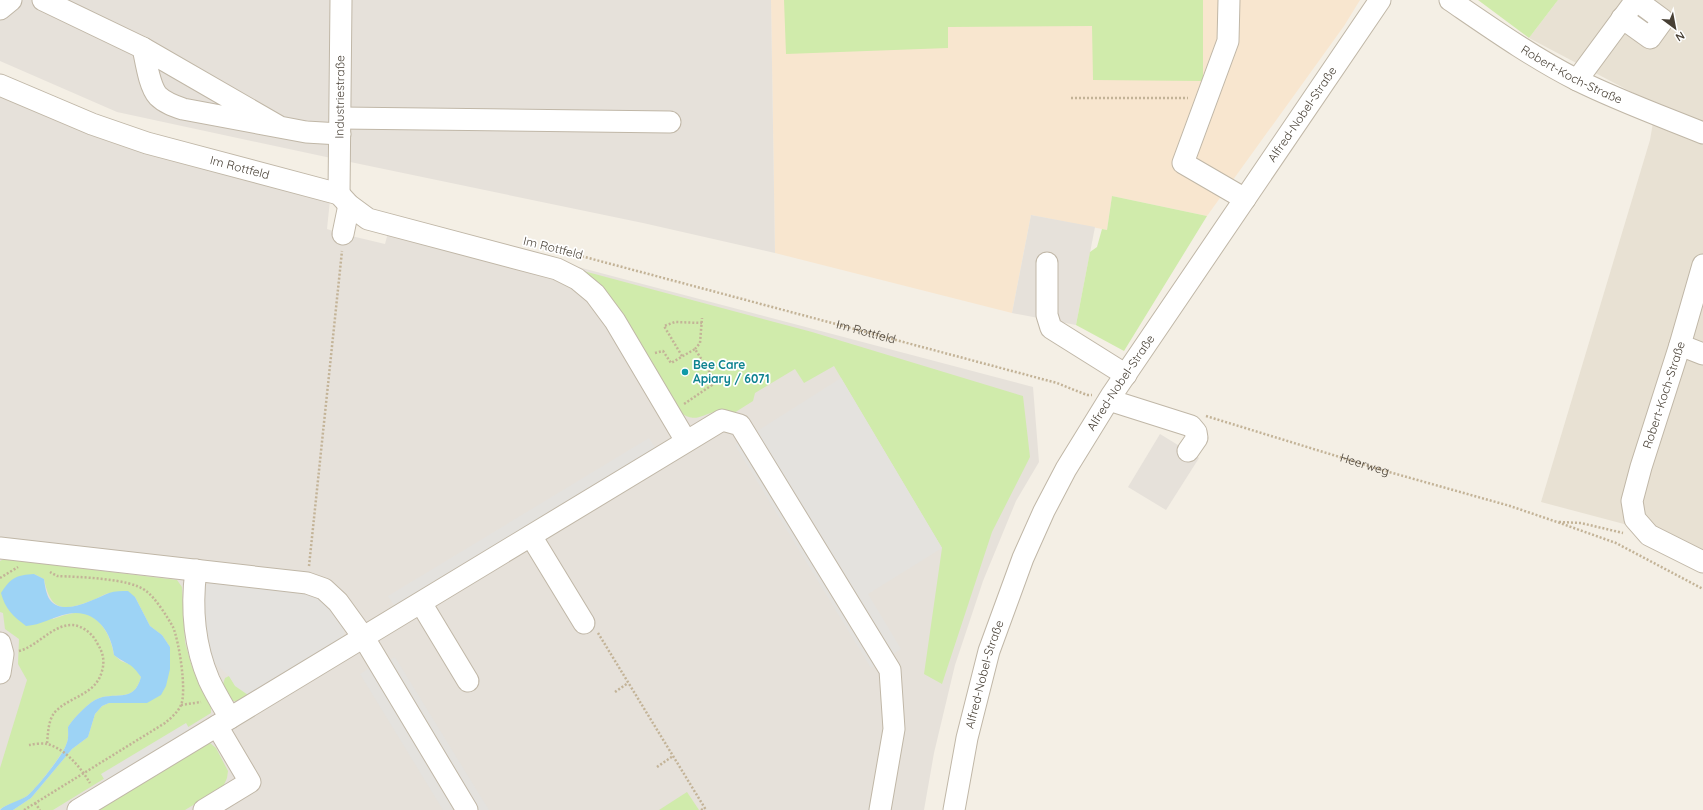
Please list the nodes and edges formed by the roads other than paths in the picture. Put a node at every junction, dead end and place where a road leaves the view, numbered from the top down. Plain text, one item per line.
1 (11, 0) edge
2 (43, 0) edge
3 (341, 0) edge
4 (1229, 0) edge
5 (1380, 0) edge
6 (1450, 0) edge
7 (1636, 0) edge
8 (0, 9) edge
9 (1622, 18) junction
10 (143, 48) junction
11 (1577, 80) junction
12 (0, 85) edge
13 (670, 122) dead end
14 (340, 126) junction
15 (280, 127) junction
16 (1703, 133) edge
17 (1245, 199) junction
18 (344, 200) junction
19 (343, 234) road end
20 (1047, 263) dead end
21 (1703, 265) edge
22 (1680, 345) junction
23 (1703, 354) edge
24 (1126, 374) junction
25 (1110, 398) junction
26 (686, 441) junction
27 (1188, 451) dead end
28 (531, 536) junction
29 (0, 548) edge
30 (1703, 562) edge
31 (196, 570) junction
32 (421, 603) junction
33 (584, 623) road end
34 (364, 638) junction
35 (468, 681) dead end
36 (224, 722) junction
37 (78, 810) edge
38 (204, 810) edge
39 (467, 810) edge
40 (880, 810) edge
41 (954, 810) edge

1 - 8 street
2 - 10 street
3 - 14 street, Industriestraße
4 - 17 street
5 - 17 street, Alfred-Nobel-Straße
6 - 11 street, Robert-Koch-Straße
7 - 9 street
7 - 9 street
9 - 11 street
10 - 15 street
10 - 15 street
11 - 16 street, Robert-Koch-Straße
12 - 18 street, Im Rottfeld
13 - 14 street
14 - 15 street
14 - 18 street, Industriestraße
17 - 24 street, Alfred-Nobel-Straße
18 - 19 street, Industriestraße
18 - 26 street
20 - 24 street
21 - 22 street, Robert-Koch-Straße
22 - 23 street
22 - 30 street, Robert-Koch-Straße
24 - 25 street, Alfred-Nobel-Straße
25 - 27 street
25 - 41 street, Alfred-Nobel-Straße
26 - 28 street
26 - 40 street
28 - 32 street
28 - 33 street
29 - 31 street
31 - 34 street
31 - 36 street
32 - 34 street
32 - 35 street
34 - 36 street
34 - 39 street
36 - 37 street
36 - 38 street

